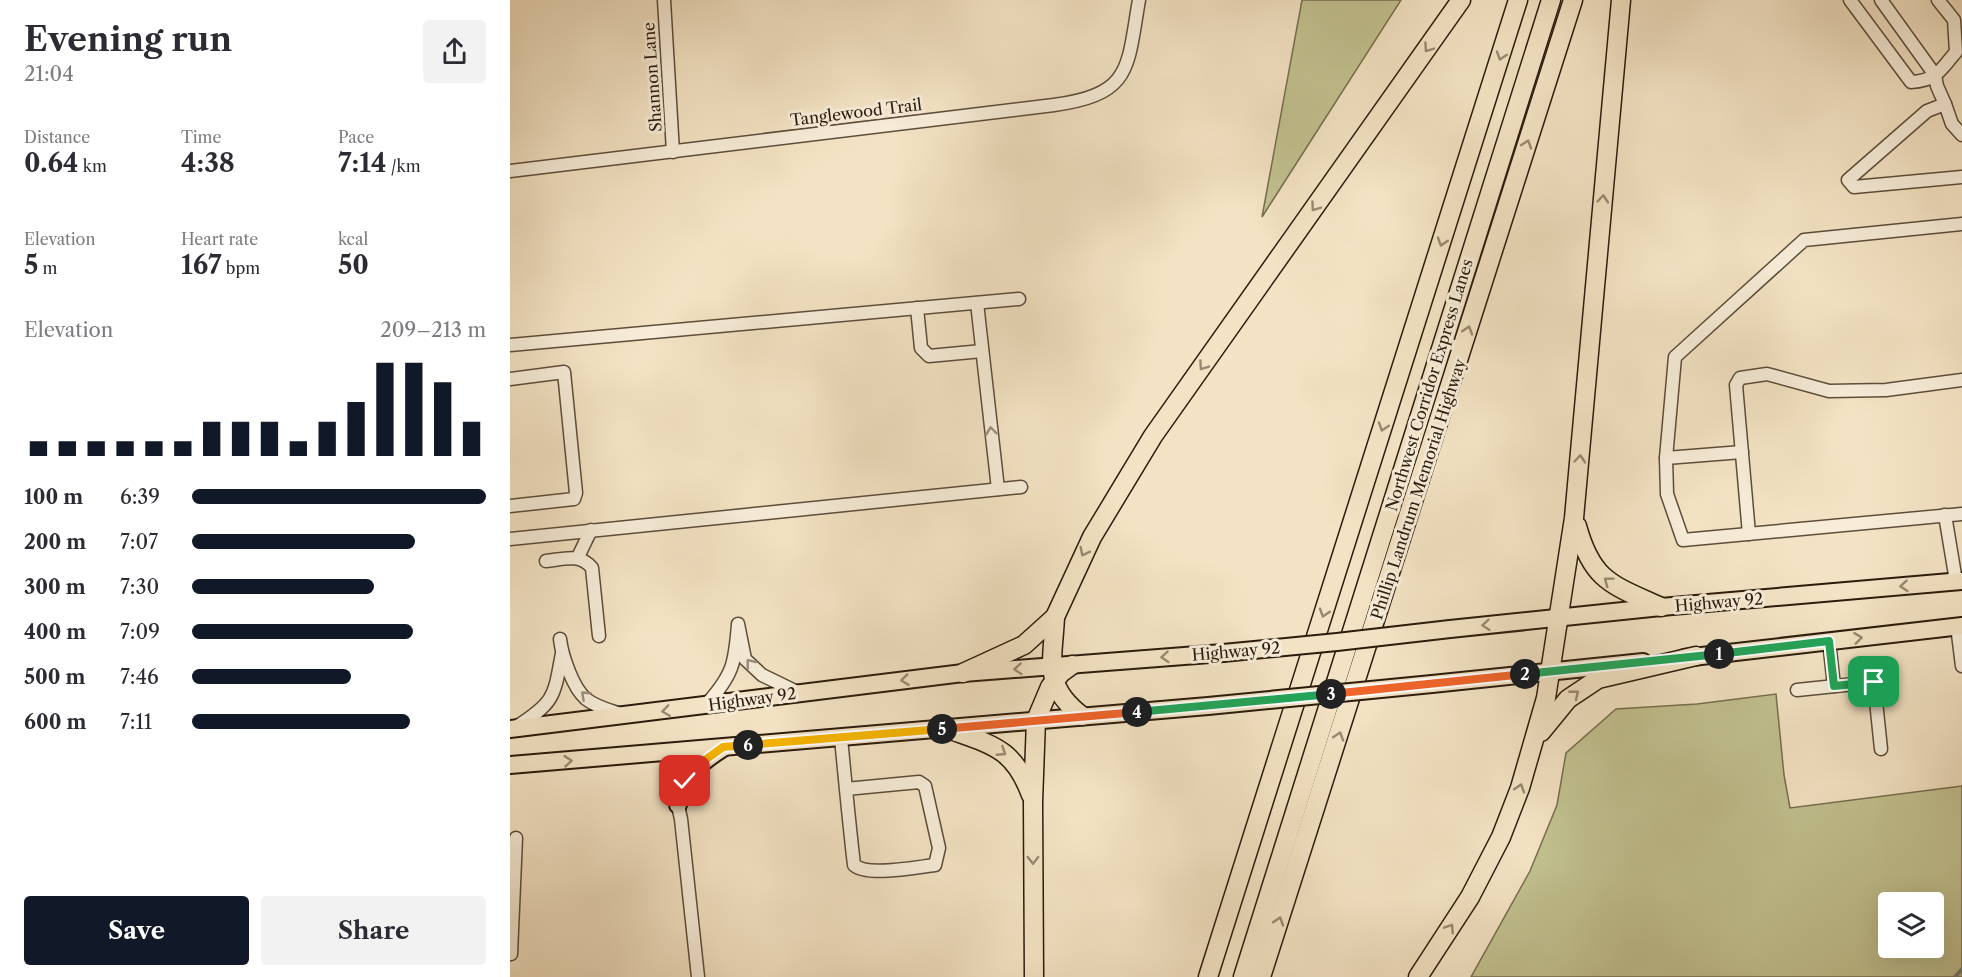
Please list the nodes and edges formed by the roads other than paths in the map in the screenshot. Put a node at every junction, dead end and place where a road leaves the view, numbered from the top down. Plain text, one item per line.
1 (664, 0) edge
2 (1139, 0) edge
3 (1461, 0) edge
4 (1518, 0) edge
5 (1551, 0) edge
6 (1573, 0) edge
7 (1621, 0) edge
8 (1850, 0) edge
9 (1881, 0) edge
10 (1938, 0) edge
11 (1935, 75) junction
12 (1945, 104) junction
13 (1962, 135) edge
14 (673, 152) junction
15 (510, 171) edge
16 (1962, 177) edge
17 (1962, 224) edge
18 (1019, 299) dead end
19 (977, 303) junction
20 (917, 308) junction
21 (510, 345) edge
22 (982, 351) junction
23 (510, 379) edge
24 (1962, 380) edge
25 (1742, 452) junction
26 (1666, 458) junction
27 (1020, 487) dead end
28 (998, 489) junction
29 (510, 506) edge
30 (1962, 514) edge
31 (1945, 515) junction
32 (1574, 518) junction
33 (591, 530) junction
34 (1749, 534) junction
35 (510, 539) edge
36 (578, 557) junction
37 (546, 561) dead end
38 (1959, 581) edge
39 (1661, 607) junction
40 (1055, 617) junction
41 (1557, 618) junction
42 (1960, 626) edge
43 (599, 636) dead end
44 (560, 639) dead end
45 (1829, 641) junction
46 (562, 653) junction
47 (1696, 656) junction
48 (1072, 665) joint
49 (1962, 666) edge
50 (1549, 672) junction
51 (963, 673) junction
52 (1053, 674) junction
53 (1834, 686) junction
54 (1797, 690) dead end
55 (799, 693) junction
56 (705, 706) junction
57 (628, 716) junction
58 (1082, 716) junction
59 (1036, 720) junction
60 (512, 729) edge
61 (948, 729) junction
62 (841, 738) junction
63 (1536, 738) junction
64 (723, 747) junction
65 (1881, 749) dead end
66 (666, 752) junction
67 (510, 765) edge
68 (846, 789) junction
69 (1033, 802) junction
70 (678, 805) junction
71 (516, 838) dead end
72 (511, 954) edge
73 (698, 977) edge
74 (1034, 977) edge
75 (1208, 977) edge
76 (1243, 977) edge
77 (1262, 977) edge
78 (1418, 977) edge

1 - 14 street, Shannon Lane
2 - 14 street, Tanglewood Trail
3 -> 40 highway
4 -> 75 highway
5 - 76 highway, Northwest Corridor Express Lanes
77 -> 6 highway, Phillip Landrum Memorial Highway
32 -> 7 highway
8 - 11 street
9 - 11 street
10 - 11 street
11 - 12 street
12 - 13 street
12 - 16 street
14 - 15 street, Tanglewood Trail
17 - 26 street
18 - 19 street
19 - 20 street
19 - 22 street
20 - 21 street
20 - 22 street
28 -> 22 street
23 - 29 street
24 - 25 street
25 - 26 street
25 - 34 street
26 - 34 street
27 - 28 street
28 - 33 street
30 - 31 street
31 - 34 street
31 - 38 street
39 -> 32 highway
32 - 41 highway
33 - 35 street
33 - 36 street
36 - 37 street
36 - 43 street
38 -> 39 main road, Highway 92
39 - 41 main road, Highway 92
40 - 51 highway
40 - 52 highway
41 -> 48 main road, Highway 92, bridge
41 - 50 highway
45 -> 42 main road
42 - 49 street
44 - 46 street
45 - 47 main road
45 - 53 street
57 -> 46 street
46 - 60 street
47 - 50 main road
63 -> 47 highway
48 - 52 highway
50 - 58 main road, bridge
50 - 63 highway
52 -> 51 main road, Highway 92
51 -> 55 main road, Highway 92
52 - 58 highway
52 - 59 highway
53 - 54 street
53 - 65 street
55 - 56 main road, Highway 92
55 -> 56 street
56 -> 57 main road, Highway 92
57 - 60 main road, Highway 92
58 - 59 main road
59 - 61 main road
59 - 69 highway
61 - 62 main road
61 -> 69 highway
62 - 64 main road
62 - 68 street
78 -> 63 highway
64 - 66 main road
64 - 70 main road
67 -> 66 main road
66 - 70 street
68 - 68 street
69 -> 74 highway
70 - 73 street
71 - 72 street

